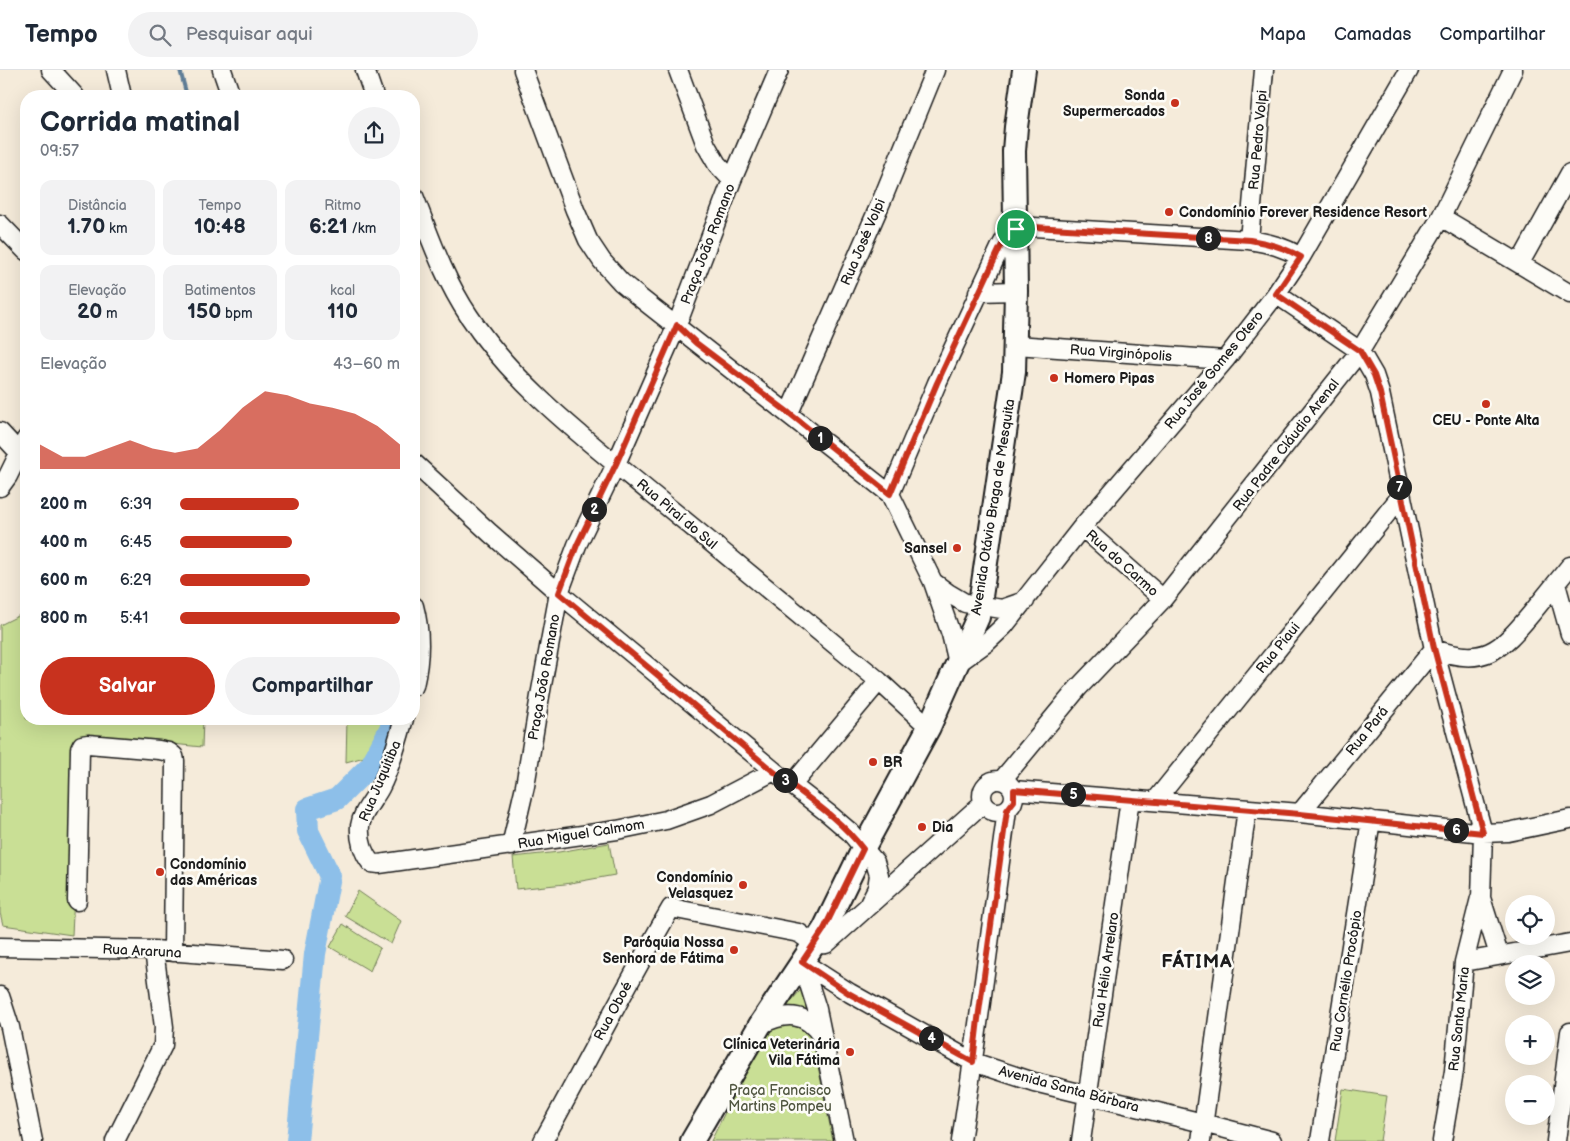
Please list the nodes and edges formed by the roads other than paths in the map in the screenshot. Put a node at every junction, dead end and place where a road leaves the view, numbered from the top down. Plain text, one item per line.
1 (51, 70) edge
2 (116, 70) edge
3 (222, 70) edge
4 (365, 70) edge
5 (523, 70) edge
6 (678, 70) edge
7 (778, 70) edge
8 (935, 70) edge
9 (1024, 70) edge
10 (1264, 70) edge
11 (1409, 70) edge
12 (1514, 70) edge
13 (69, 90) edge
14 (121, 90) edge
15 (229, 90) edge
16 (372, 90) edge
17 (732, 180) junction
18 (1568, 181) edge
19 (420, 212) edge
20 (1441, 217) junction
21 (0, 224) edge
22 (1016, 229) junction
23 (1250, 240) junction
24 (20, 245) edge
25 (1301, 257) junction
26 (1520, 263) junction
27 (1016, 291) junction
28 (978, 292) junction
29 (1276, 294) junction
30 (1570, 294) edge
31 (677, 325) junction
32 (1016, 345) junction
33 (1360, 351) junction
34 (1226, 360) junction
35 (789, 413) junction
36 (0, 432) edge
37 (20, 448) edge
38 (20, 457) edge
39 (616, 464) junction
40 (420, 469) edge
41 (0, 487) edge
42 (890, 494) junction
43 (1401, 496) junction
44 (1082, 527) junction
45 (1570, 566) edge
46 (933, 582) junction
47 (1556, 584) junction
48 (559, 593) junction
49 (1163, 599) junction
50 (1025, 601) junction
51 (980, 605) junction
52 (1570, 634) edge
53 (1434, 648) junction
54 (958, 663) junction
55 (879, 681) junction
56 (402, 725) edge
57 (929, 727) junction
58 (774, 771) junction
59 (792, 784) junction
60 (1008, 785) junction
61 (1130, 799) junction
62 (1156, 800) junction
63 (983, 804) junction
64 (1247, 809) junction
65 (1007, 810) junction
66 (1300, 814) junction
67 (1570, 819) edge
68 (1371, 820) junction
69 (1483, 833) junction
70 (511, 846) junction
71 (863, 849) junction
72 (379, 864) joint
73 (1480, 898) junction
74 (77, 901) dead end
75 (869, 904) junction
76 (815, 943) junction
77 (1570, 943) edge
78 (0, 947) edge
79 (154, 950) junction
80 (173, 952) junction
81 (1499, 954) junction
82 (283, 960) dead end
83 (802, 962) junction
84 (1464, 962) junction
85 (850, 994) junction
86 (0, 996) edge
87 (817, 1009) junction
88 (760, 1024) junction
89 (1570, 1032) edge
90 (823, 1039) junction
91 (973, 1062) junction
92 (1088, 1096) junction
93 (1203, 1123) junction
94 (33, 1141) edge
95 (115, 1141) edge
96 (543, 1141) edge
97 (692, 1141) edge
98 (844, 1141) edge
99 (961, 1141) edge
100 (1082, 1141) edge
101 (1201, 1141) edge
102 (1272, 1141) edge
103 (1320, 1141) edge
104 (1442, 1141) edge
105 (1556, 1141) edge

1 - 13 street
2 - 14 street
3 - 15 street
4 - 16 street
5 - 31 street
6 - 17 street
7 - 17 street, Praça João Romano
8 - 35 street, Rua José Volpi
9 - 22 main road, Avenida Otávio Braga de Mesquita
10 - 23 street, Rua Pedro Volpi
11 - 25 street, Rua José Gomes Otero
12 - 20 street, Rua Padre Cláudio Arenal
17 - 31 street, Praça João Romano
18 - 26 street
19 - 39 street, Rua Piraí do Sul
20 - 26 street
20 - 33 street, Rua Padre Cláudio Arenal
21 - 24 street
22 - 23 street
22 - 27 main road, Avenida Otávio Braga de Mesquita
22 - 28 street
23 - 25 street
25 - 29 street, Rua José Gomes Otero
26 - 30 street
27 - 28 street
27 - 32 main road, Avenida Otávio Braga de Mesquita
28 - 42 street
29 - 33 street
29 - 34 street, Rua José Gomes Otero
31 - 35 street
31 - 39 street, Praça João Romano
32 - 34 street, Rua Virginópolis
32 - 51 main road, Avenida Otávio Braga de Mesquita
33 - 43 street
33 - 49 street, Rua Padre Cláudio Arenal
34 - 44 street, Rua José Gomes Otero
35 - 42 street
36 - 37 street
38 - 41 street
39 - 48 street, Praça João Romano
39 - 55 street, Rua Piraí do Sul
40 - 48 street
42 - 46 street
43 - 53 street
43 - 62 street, Rua Piaui
44 - 49 street, Rua do Carmo
44 - 50 street, Rua José Gomes Otero
45 - 47 street
46 - 51 street
46 - 54 street
47 - 52 street
47 - 53 street
48 - 58 street
48 - 70 street, Praça João Romano
49 - 60 street, Rua Padre Cláudio Arenal
50 - 51 street
50 - 54 street, Rua José Gomes Otero
51 - 54 main road, Avenida Otávio Braga de Mesquita
53 - 66 street, Rua Pará
53 - 69 street
54 - 57 main road, Avenida Otávio Braga de Mesquita
55 - 57 street, Rua Piraí do Sul
55 - 59 street
56 - 72 street, Rua Juquitiba
57 - 71 main road, Avenida Otávio Braga de Mesquita
58 - 59 street
58 - 70 street, Rua Miguel Calmom
59 - 71 street
60 - 61 street
60 - 63 street
60 - 65 street
61 - 62 street
61 - 92 street, Rua Hélio Arrelaro
62 - 64 street
63 - 65 street
63 - 75 street
64 - 66 street
64 - 93 street
65 - 91 street
66 - 68 street
67 - 69 street
68 - 69 street
68 - 103 street, Rua Cornélio Procópio
69 - 73 street
70 - 72 street, Rua Miguel Calmom
71 - 75 street
71 - 76 main road, Avenida Otávio Braga de Mesquita
73 - 81 street
73 - 84 street, Rua Santa Maria
74 - 80 street
75 - 76 street
76 - 83 main road, Avenida Otávio Braga de Mesquita
76 - 96 street, Rua Oboé
77 - 81 street
78 - 79 street, Rua Araruna
79 - 80 street, Rua Araruna
79 - 95 street
80 - 82 street, Rua Araruna
81 - 84 street
83 - 85 street, Avenida Santa Bárbara
83 - 87 street
83 - 88 main road, Avenida Otávio Braga de Mesquita
84 - 104 street, Rua Santa Maria
85 - 87 street, Avenida Santa Bárbara
85 - 91 street, Avenida Santa Bárbara
86 - 94 street
87 - 90 street
88 - 90 street
88 - 97 main road, Avenida Otávio Braga de Mesquita
89 - 105 street
90 - 98 street
91 - 92 street, Avenida Santa Bárbara
91 - 99 street
92 - 93 street, Avenida Santa Bárbara
92 - 100 street, Rua Hélio Arrelaro
93 - 101 street
93 - 102 street, Avenida Santa Bárbara

